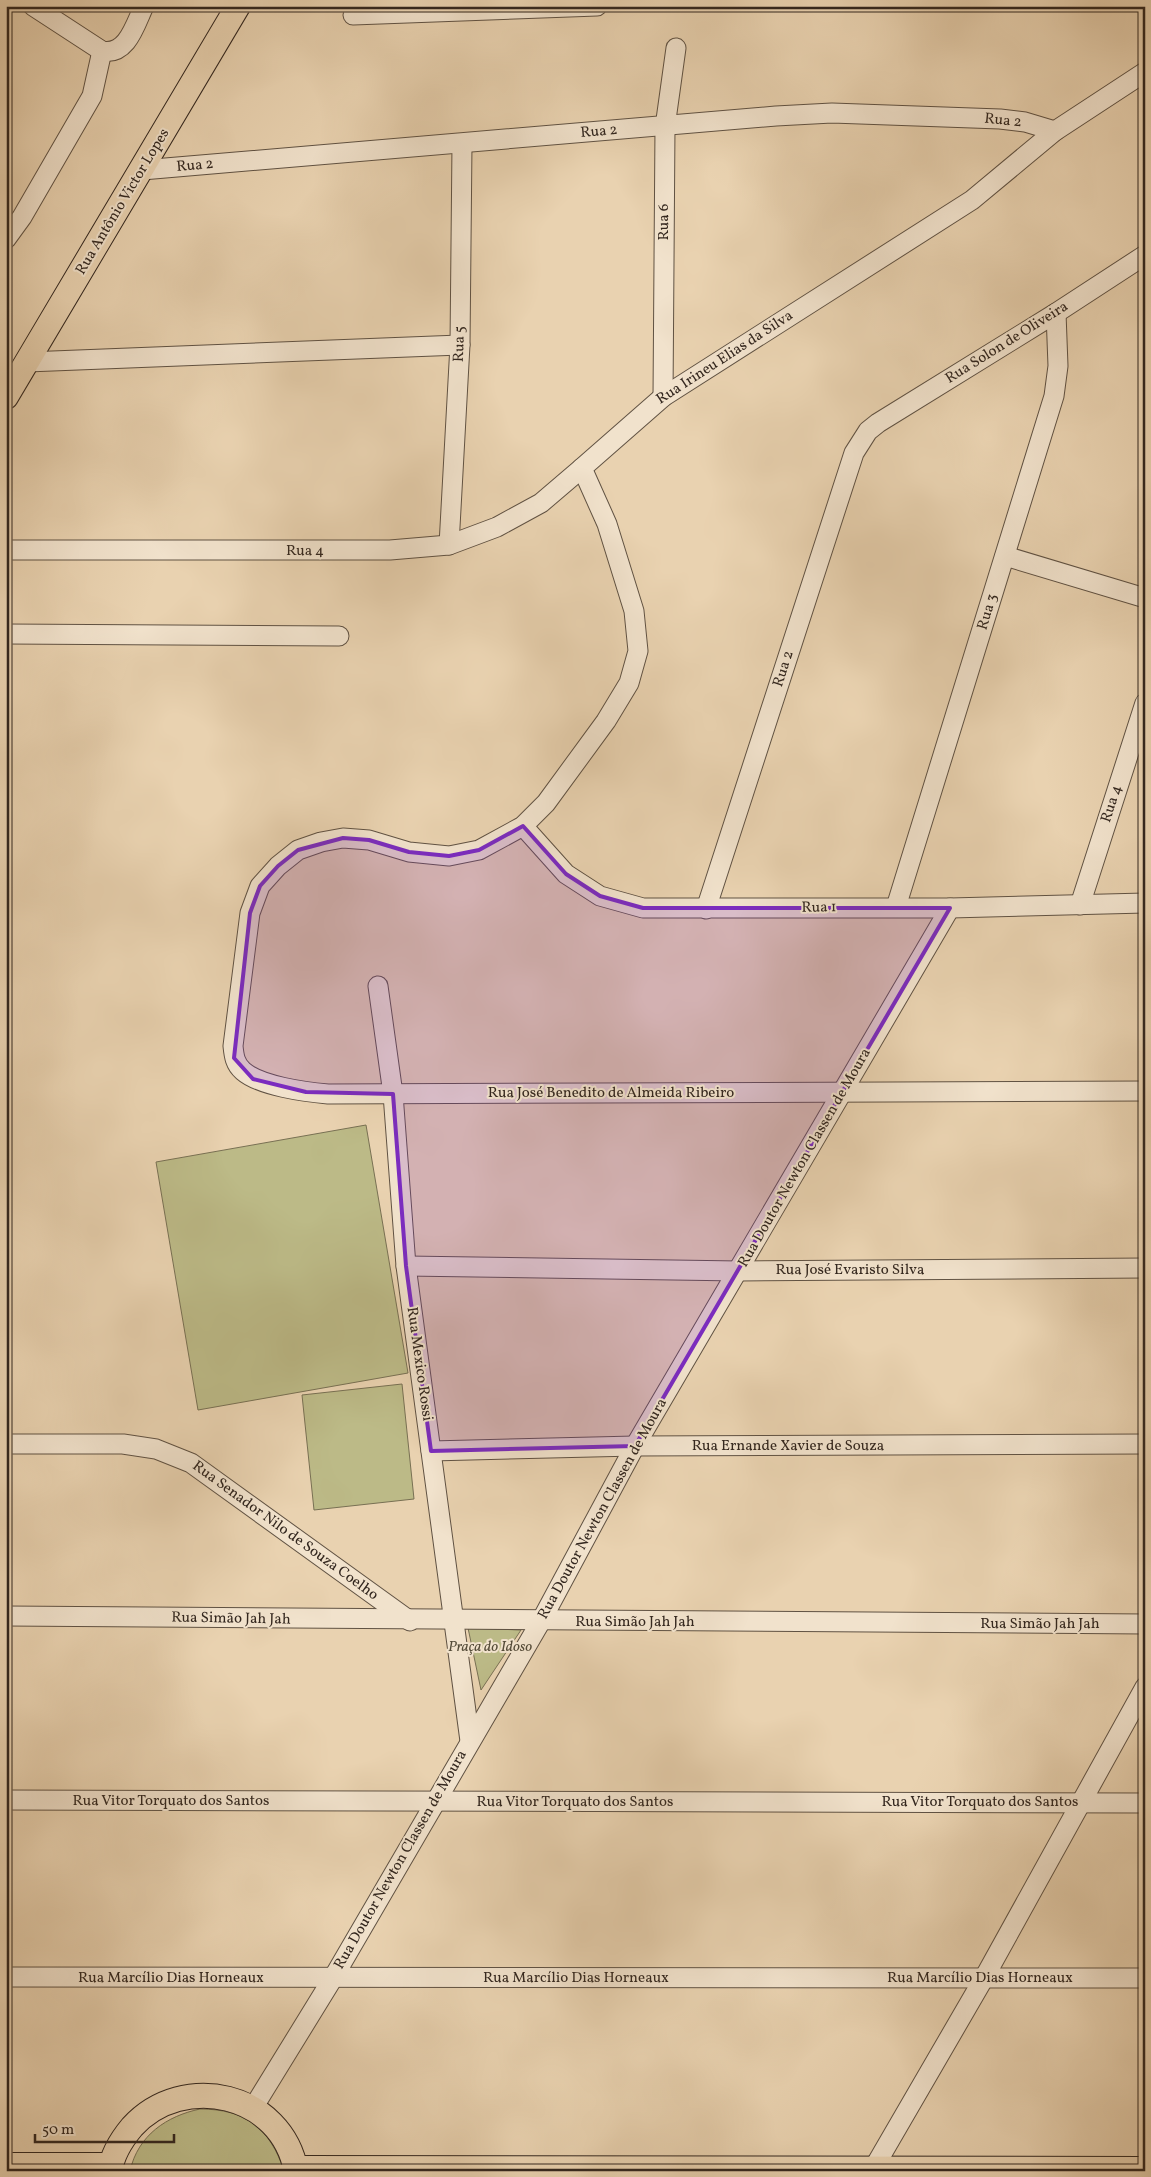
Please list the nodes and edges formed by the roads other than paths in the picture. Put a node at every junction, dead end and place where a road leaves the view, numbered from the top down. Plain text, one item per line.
1 (33, 6) edge
2 (144, 6) edge
3 (238, 6) edge
4 (597, 6) edge
5 (353, 16) dead end
6 (676, 48) dead end
7 (102, 51) junction
8 (1145, 72) edge
9 (665, 127) junction
10 (1055, 131) junction
11 (462, 144) junction
12 (142, 170) junction
13 (6, 239) edge
14 (1145, 255) edge
15 (1056, 313) junction
16 (460, 345) junction
17 (27, 362) junction
18 (6, 397) edge
19 (663, 397) junction
20 (868, 431) joint
21 (582, 468) junction
22 (449, 545) junction
23 (6, 550) edge
24 (1005, 556) junction
25 (1145, 598) edge
26 (6, 634) edge
27 (339, 636) dead end
28 (1145, 703) edge
29 (523, 826) junction
30 (1145, 903) edge
31 (1080, 905) junction
32 (896, 907) junction
33 (950, 908) junction
34 (706, 909) junction
35 (378, 986) dead end
36 (1145, 1091) edge
37 (844, 1092) junction
38 (393, 1094) junction
39 (406, 1266) junction
40 (1145, 1268) edge
41 (739, 1271) junction
42 (6, 1444) edge
43 (1145, 1444) edge
44 (635, 1446) junction
45 (431, 1451) junction
46 (6, 1616) edge
47 (452, 1620) junction
48 (410, 1621) junction
49 (541, 1621) junction
50 (1145, 1624) edge
51 (1145, 1688) edge
52 (470, 1741) junction
53 (6, 1800) edge
54 (434, 1802) junction
55 (1081, 1802) junction
56 (1145, 1803) edge
57 (6, 1977) edge
58 (333, 1978) junction
59 (984, 1978) junction
60 (1145, 1978) edge
61 (253, 2108) junction
62 (6, 2165) edge
63 (110, 2168) edge
64 (296, 2169) edge
65 (1145, 2169) edge
66 (873, 2170) edge

1 - 7 street
2 - 7 street
3 - 12 main road, Rua Antônio Victor Lopes
4 - 5 street
6 - 9 street, Rua 6
7 - 13 street
8 - 10 street, Rua Irineu Elias da Silva
9 - 10 street, Rua 2
9 - 11 street, Rua 2
9 - 19 street, Rua 6
10 - 19 street, Rua Irineu Elias da Silva
11 - 12 street, Rua 2
11 - 16 street, Rua 5
12 - 17 main road, Rua Antônio Victor Lopes
14 - 15 street, Rua Solon de Oliveira
15 - 20 street, Rua Solon de Oliveira
15 - 24 street, Rua 3
16 - 17 street
16 - 22 street, Rua 5
17 - 18 main road, Rua Antônio Victor Lopes
19 - 21 street, Rua Irineu Elias da Silva
20 - 34 street, Rua 2
21 - 22 street, Rua 4
21 - 29 street
22 - 23 street, Rua 4
24 - 25 street
24 - 32 street, Rua 3
26 - 27 street
28 - 31 street, Rua 4
29 - 34 street, Rua 1
29 - 38 street, Rua José Benedito de Almeida Ribeiro
30 - 31 street, Rua 1
31 - 33 street, Rua 1
32 - 33 street, Rua 1
32 - 34 street, Rua 1
33 - 37 street, Rua Doutor Newton Classen de Moura
35 - 38 street, Rua Mexico Rossi
36 - 37 street, Rua José Benedito de Almeida Ribeiro
37 - 38 street, Rua José Benedito de Almeida Ribeiro
37 - 41 street, Rua Doutor Newton Classen de Moura
38 - 39 street, Rua Mexico Rossi
39 - 41 street, Rua José Evaristo Silva
39 - 45 street, Rua Mexico Rossi
40 - 41 street, Rua José Evaristo Silva
41 - 44 street, Rua Doutor Newton Classen de Moura
42 - 48 street, Rua Senador Nilo de Souza Coelho
43 - 44 street, Rua Ernande Xavier de Souza
44 - 45 street, Rua Ernande Xavier de Souza
44 - 49 street, Rua Doutor Newton Classen de Moura
45 - 47 street, Rua Mexico Rossi
46 - 48 street, Rua Simão Jah Jah
47 - 48 street, Rua Simão Jah Jah
47 - 49 street, Rua Simão Jah Jah
47 - 52 street, Rua Mexico Rossi
49 - 50 street, Rua Simão Jah Jah
49 - 52 street, Rua Doutor Newton Classen de Moura
51 - 55 street
52 - 54 street, Rua Doutor Newton Classen de Moura
53 - 54 street, Rua Vitor Torquato dos Santos
54 - 55 street, Rua Vitor Torquato dos Santos
54 - 58 street, Rua Doutor Newton Classen de Moura
55 - 56 street, Rua Vitor Torquato dos Santos
55 - 59 street
57 - 58 street, Rua Marcílio Dias Horneaux
58 - 59 street, Rua Marcílio Dias Horneaux
58 - 61 street, Rua Doutor Newton Classen de Moura
59 - 60 street, Rua Marcílio Dias Horneaux
59 - 66 street
61 - 63 main road
61 - 64 main road
62 - 63 main road
64 - 66 main road
65 - 66 main road

